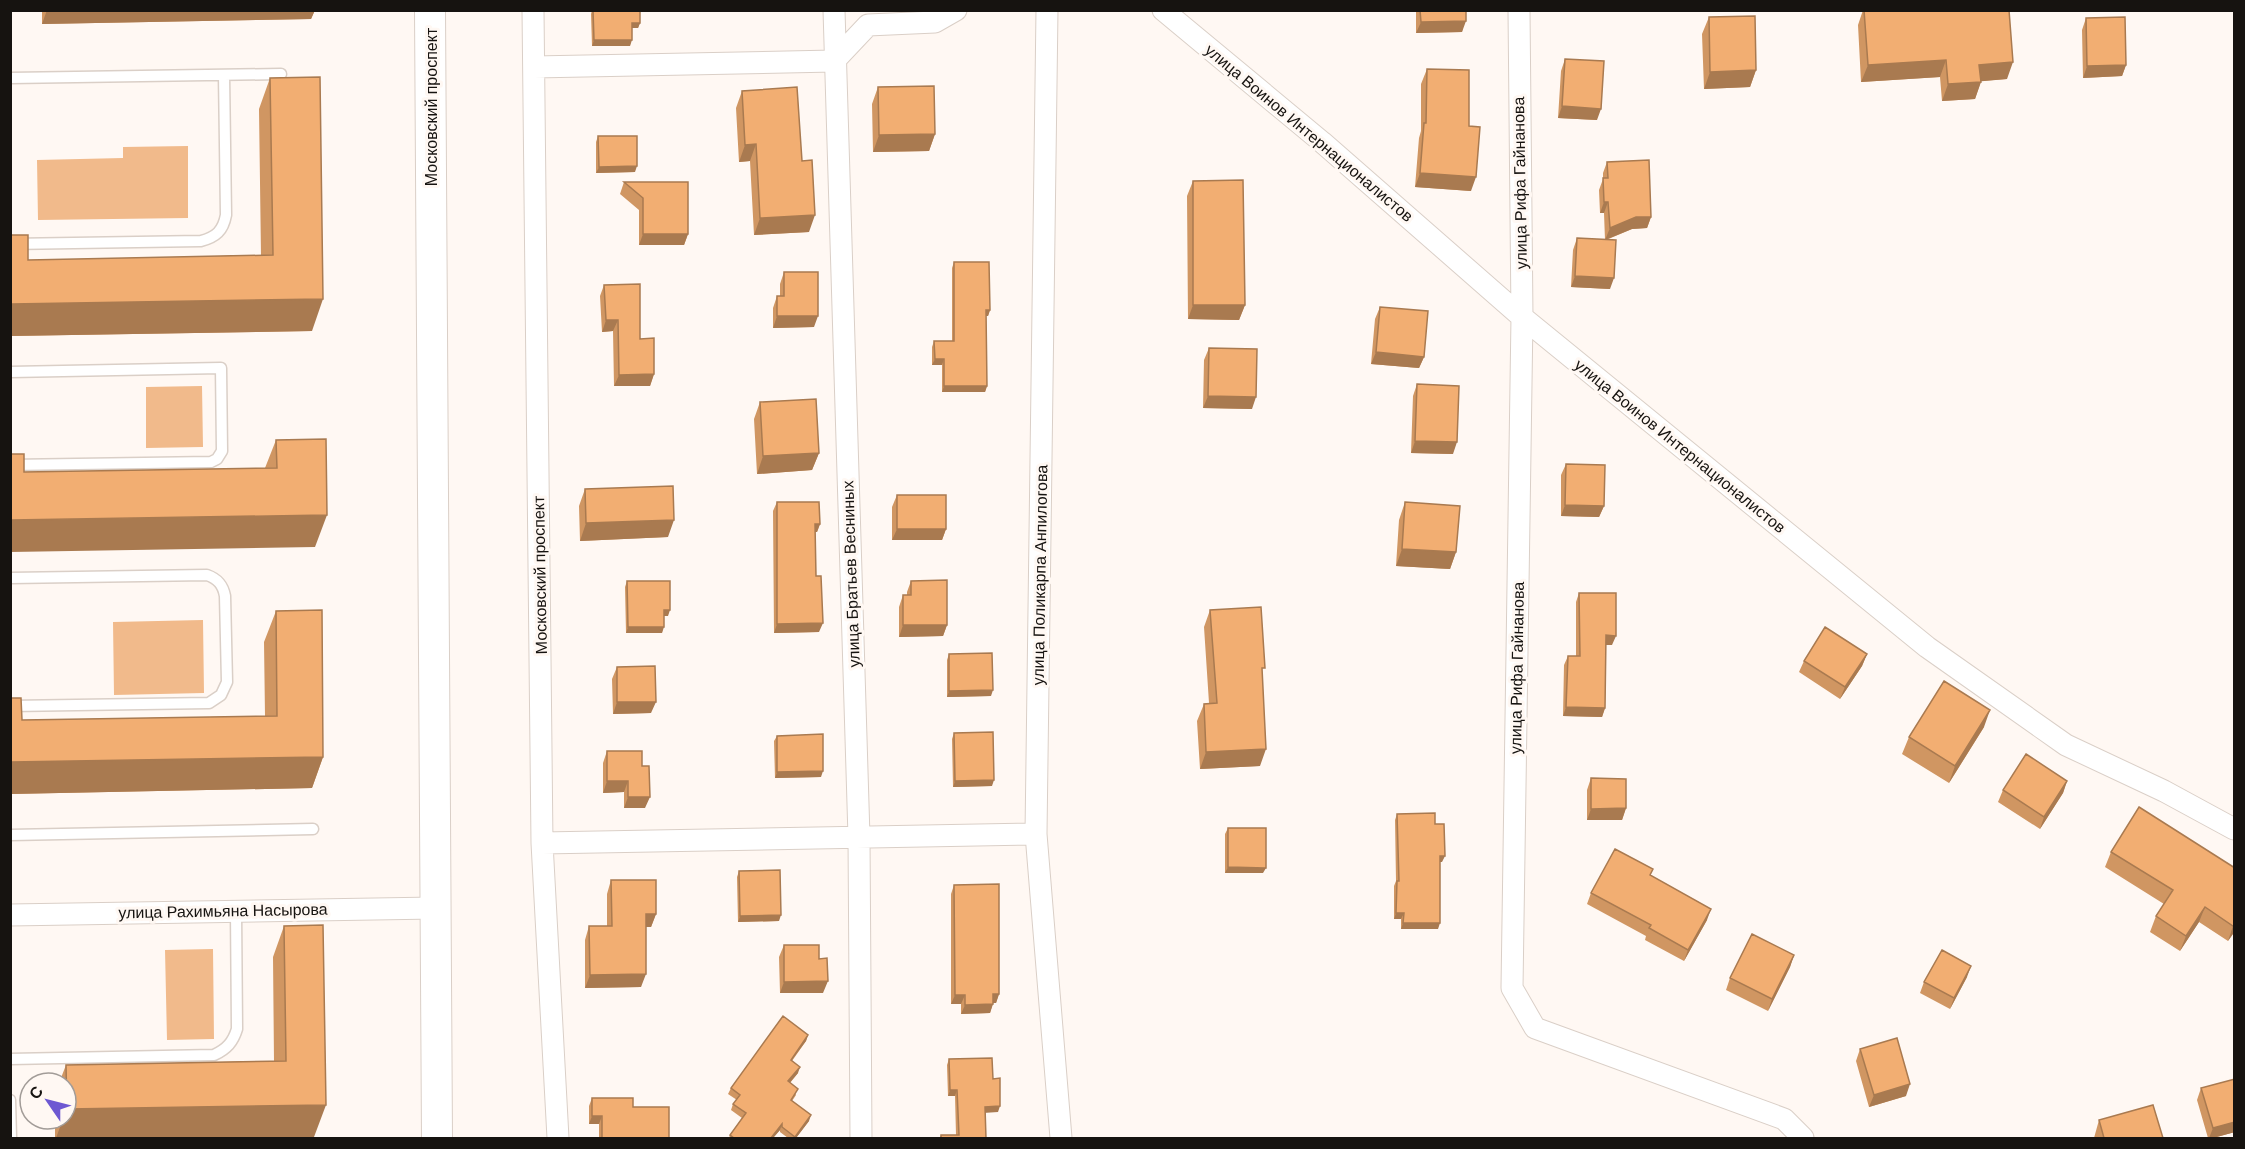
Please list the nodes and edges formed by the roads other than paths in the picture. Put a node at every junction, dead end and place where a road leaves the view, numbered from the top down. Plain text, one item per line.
1 (430, 10) edge
2 (533, 10) edge
3 (834, 10) edge
4 (956, 10) edge
5 (1047, 10) edge
6 (1163, 10) edge
7 (1519, 10) edge
8 (834, 61) junction
9 (534, 67) junction
10 (281, 74) dead end
11 (224, 75) junction
12 (10, 78) edge
13 (10, 244) edge
14 (1522, 317) junction
15 (10, 372) edge
16 (10, 465) edge
17 (10, 578) edge
18 (10, 706) edge
19 (2235, 829) edge
20 (313, 830) dead end
21 (1036, 834) junction
22 (10, 835) edge
23 (859, 837) junction
24 (542, 843) junction
25 (435, 908) junction
26 (236, 911) junction
27 (10, 915) edge
28 (10, 1059) edge
29 (10, 1100) edge
30 (11, 1138) edge
31 (437, 1138) edge
32 (558, 1138) edge
33 (861, 1138) edge
34 (1061, 1138) edge
35 (1803, 1138) edge

1 - 25 main road, Московский проспект
2 - 9 street, Московский проспект
3 - 8 street, улица Братьев Весниных
4 - 8 street
5 - 21 street, улица Поликарпа Анпилогова
6 - 14 street, улица Воинов Интернационалистов
7 - 14 street, улица Рифа Гайнанова
8 - 9 street
8 - 23 street, улица Братьев Весниных
9 - 24 street, Московский проспект
10 - 11 lane
11 - 12 lane
11 - 13 lane
14 - 19 street, улица Воинов Интернационалистов
14 - 35 street, улица Рифа Гайнанова
15 - 16 lane
17 - 18 lane
20 - 22 lane
21 - 23 street
21 - 34 street, улица Поликарпа Анпилогова
23 - 24 street
23 - 33 street, улица Братьев Весниных
24 - 32 street, Московский проспект
25 - 26 street, улица Рахимьяна Насырова
25 - 31 main road, Московский проспект
26 - 27 street, улица Рахимьяна Насырова
26 - 28 lane
29 - 30 lane

